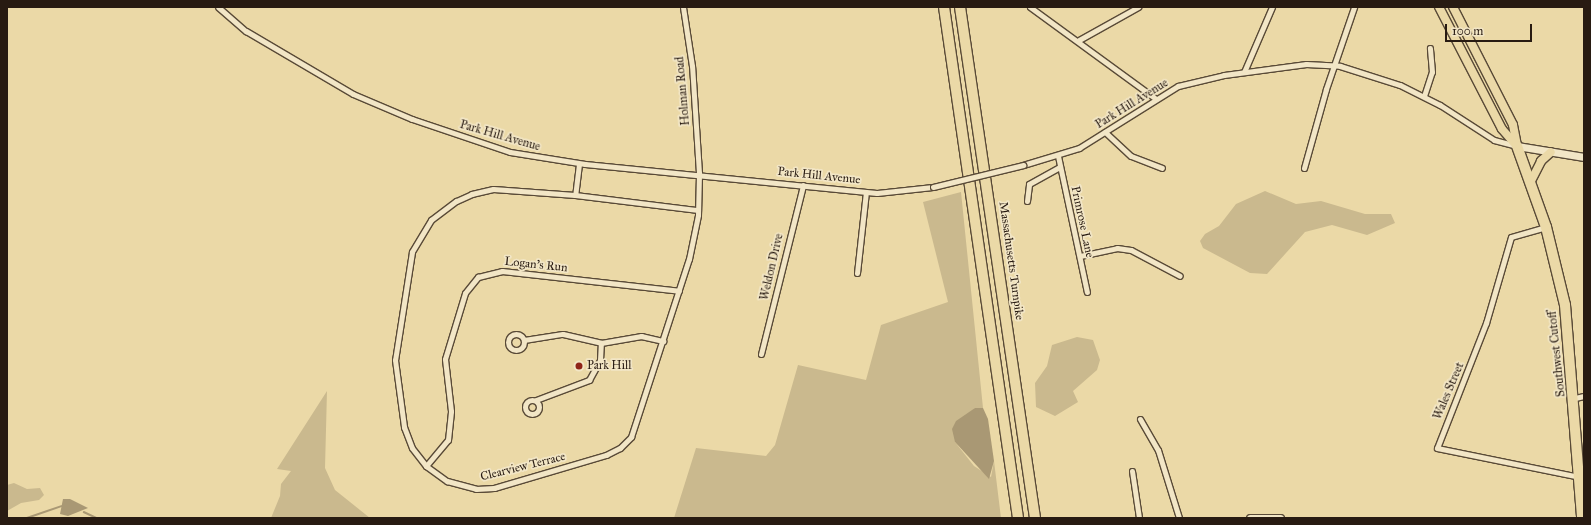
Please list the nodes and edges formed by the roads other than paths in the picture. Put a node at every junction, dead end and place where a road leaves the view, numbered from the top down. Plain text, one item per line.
1 (218, 7) edge
2 (683, 7) edge
3 (944, 7) edge
4 (960, 7) edge
5 (1030, 7) edge
6 (1138, 7) edge
7 (1272, 7) edge
8 (1354, 7) edge
9 (1439, 7) edge
10 (1453, 7) edge
11 (1458, 15) junction
12 (1448, 22) junction
13 (1079, 40) junction
14 (1430, 48) dead end
15 (1335, 66) junction
16 (1244, 72) junction
17 (1424, 96) junction
18 (1156, 99) junction
19 (1105, 132) junction
20 (1518, 146) junction
21 (1551, 152) junction
22 (1058, 156) junction
23 (1584, 157) edge
24 (579, 164) junction
25 (1060, 167) junction
26 (1162, 168) dead end
27 (1304, 168) dead end
28 (699, 173) junction
29 (1530, 183) junction
30 (803, 185) junction
31 (866, 192) junction
32 (575, 196) junction
33 (1027, 201) dead end
34 (698, 210) junction
35 (1546, 227) junction
36 (1080, 256) junction
37 (857, 273) dead end
38 (1180, 276) dead end
39 (679, 291) junction
40 (1088, 292) dead end
41 (524, 340) dead end
42 (663, 341) junction
43 (601, 343) junction
44 (761, 354) dead end
45 (1579, 397) edge
46 (536, 400) dead end
47 (1140, 419) dead end
48 (426, 466) junction
49 (1132, 470) dead end
50 (1580, 477) junction
51 (1018, 518) edge
52 (1035, 518) edge
53 (1139, 518) edge
54 (1179, 518) edge
55 (1250, 518) edge
56 (1280, 518) edge
57 (1582, 518) edge

1 - 24 street, Park Hill Avenue
2 - 28 street, Holman Road
3 - 51 highway
4 - 52 highway, Massachusetts Turnpike
5 - 13 street
6 - 13 street
7 - 16 street
8 - 15 street
9 - 12 main road, Southwest Cutoff
10 - 11 main road, Southwest Cutoff
11 - 12 main road
11 - 20 main road, Southwest Cutoff
12 - 20 main road, Southwest Cutoff
13 - 18 street
14 - 17 street
15 - 16 street, Park Hill Avenue
15 - 17 street, Park Hill Avenue
15 - 27 street
16 - 18 street, Park Hill Avenue
17 - 20 street, Park Hill Avenue
18 - 19 street, Park Hill Avenue
19 - 22 street, Park Hill Avenue
19 - 26 street
20 - 21 street
20 - 29 highway, Southwest Cutoff
21 - 23 street
21 - 29 main road
22 - 25 street, Primrose Lane
22 - 31 street, Park Hill Avenue, bridge
24 - 28 street, Park Hill Avenue
24 - 32 street
25 - 33 street
25 - 36 street, Primrose Lane
28 - 30 street, Park Hill Avenue
28 - 34 street, Clearview Terrace
29 - 35 highway, Southwest Cutoff
30 - 31 street, Park Hill Avenue
30 - 44 street, Weldon Drive
31 - 37 street
32 - 34 street, Clearview Terrace
32 - 48 street, Clearview Terrace
34 - 39 street, Clearview Terrace
35 - 45 highway, Southwest Cutoff
35 - 50 street, Wales Street
36 - 38 street
36 - 40 street, Primrose Lane
39 - 42 street, Clearview Terrace
39 - 48 street, Logan's Run
41 - 43 street
42 - 43 street
42 - 48 street, Clearview Terrace
43 - 46 street
45 - 50 highway, Southwest Cutoff
47 - 54 street
49 - 53 street
50 - 57 highway, Southwest Cutoff
55 - 56 street

